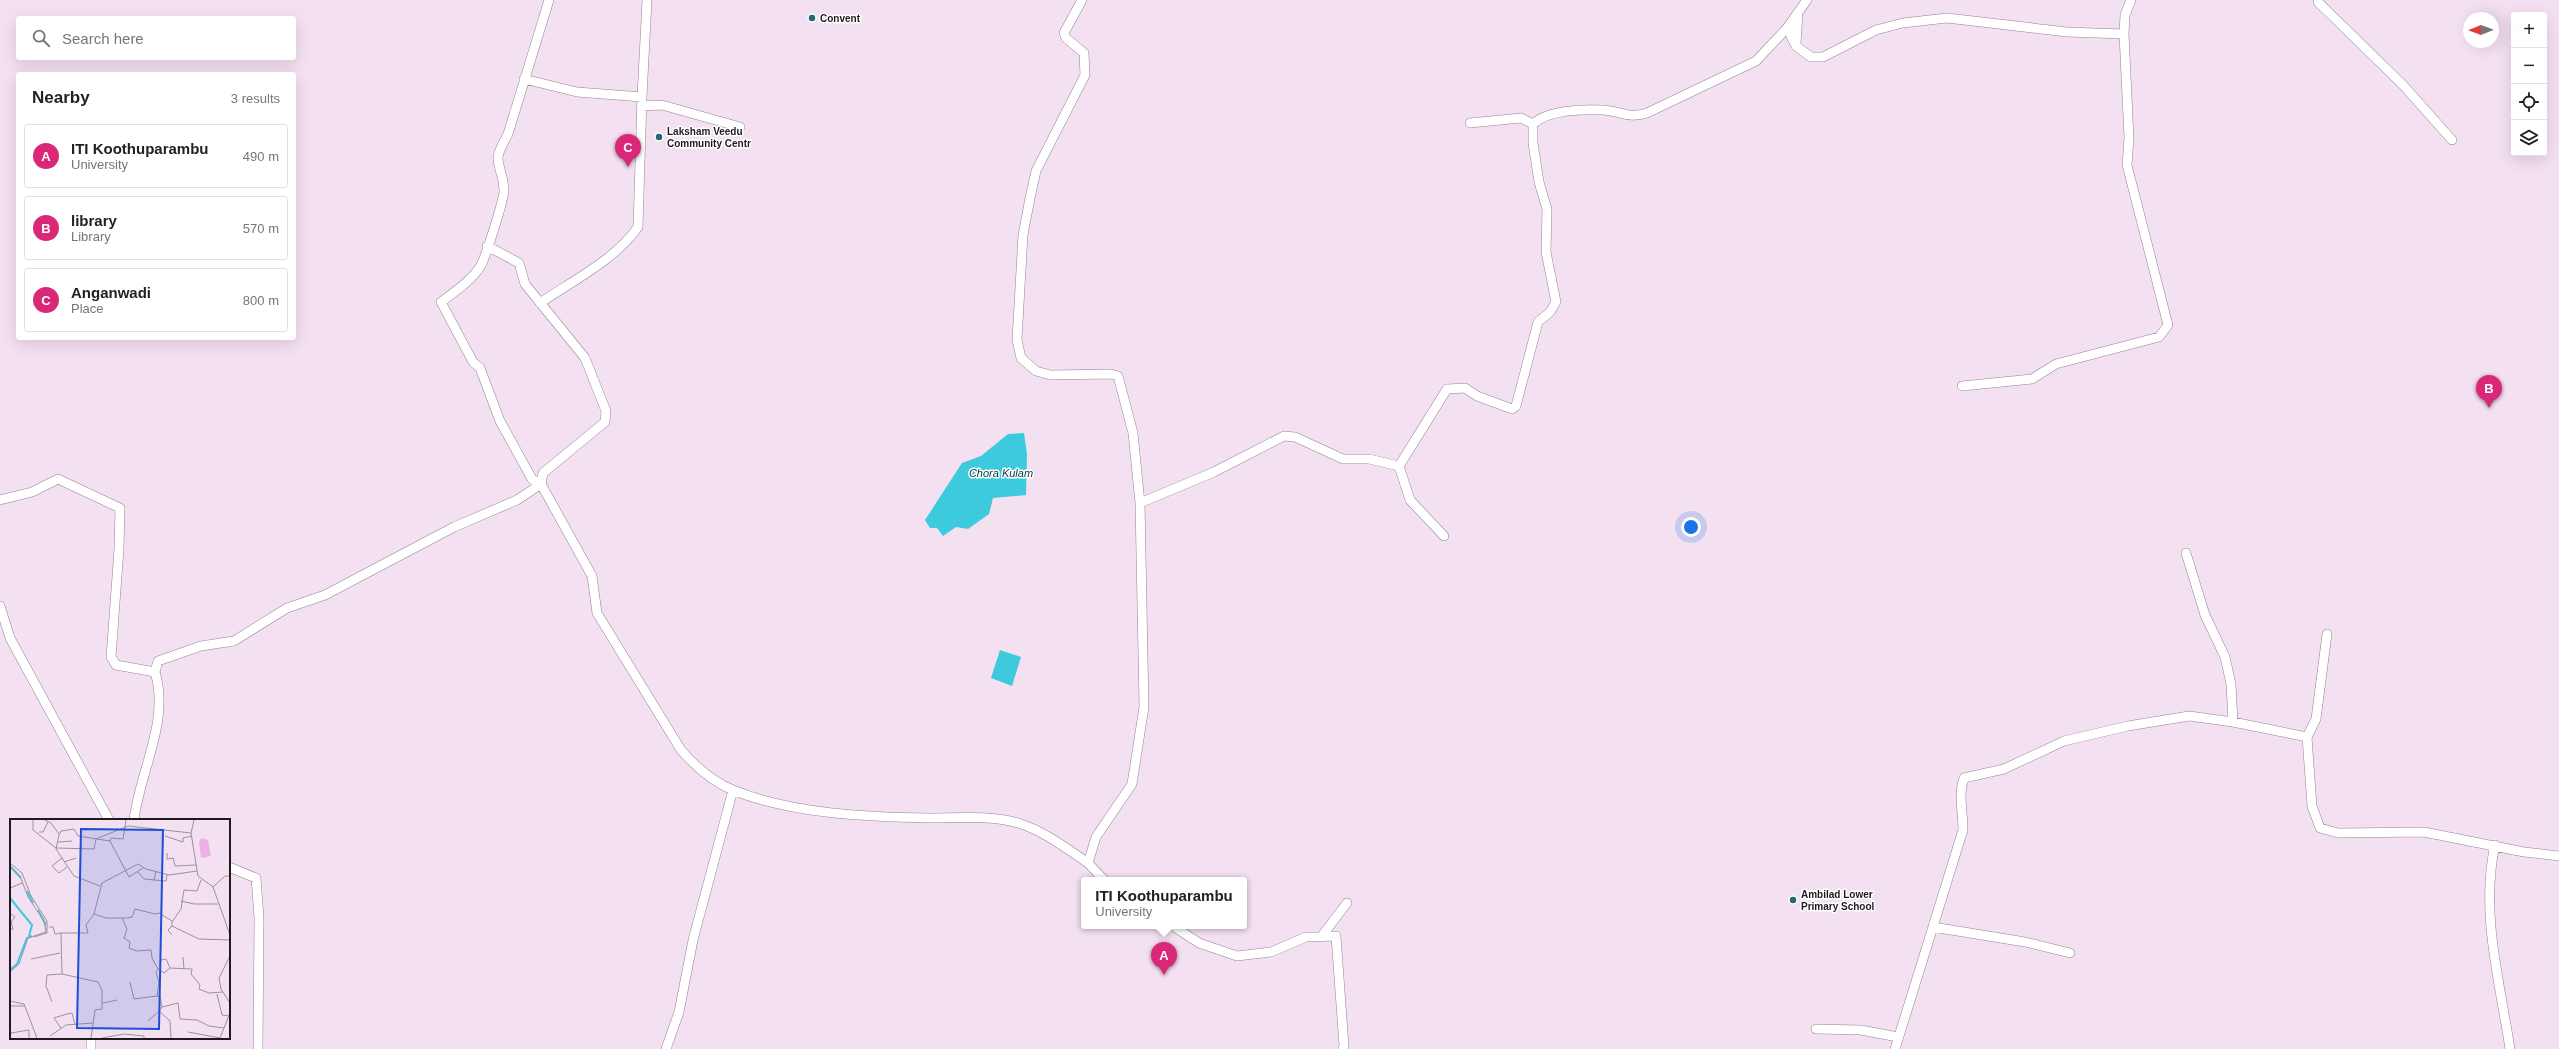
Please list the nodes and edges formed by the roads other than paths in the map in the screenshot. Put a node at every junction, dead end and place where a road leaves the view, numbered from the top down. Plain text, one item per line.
1 (548, 0) edge
2 (647, 0) edge
3 (1082, 0) edge
4 (1807, 0) edge
5 (2131, 0) edge
6 (2318, 1) edge
7 (1798, 12) junction
8 (1786, 28) junction
9 (2124, 34) junction
10 (1796, 46) junction
11 (524, 79) junction
12 (642, 101) junction
13 (1470, 123) dead end
14 (1533, 124) junction
15 (740, 127) dead end
16 (2452, 140) dead end
17 (487, 246) junction
18 (540, 303) junction
19 (1962, 386) dead end
20 (1399, 466) junction
21 (541, 484) junction
22 (0, 500) edge
23 (1140, 503) junction
24 (1444, 536) dead end
25 (2186, 553) dead end
26 (0, 606) edge
27 (2327, 634) dead end
28 (155, 672) junction
29 (2233, 722) junction
30 (2307, 737) junction
31 (733, 790) junction
32 (108, 819) edge
33 (134, 819) edge
34 (2495, 846) junction
35 (2559, 856) edge
36 (1088, 863) junction
37 (230, 867) edge
38 (1101, 877) edge
39 (1347, 903) dead end
40 (1933, 927) junction
41 (1178, 929) edge
42 (1321, 937) junction
43 (2070, 954) dead end
44 (1816, 1029) dead end
45 (1898, 1037) junction
46 (92, 1039) edge
47 (91, 1049) edge
48 (258, 1049) edge
49 (666, 1049) edge
50 (1343, 1049) edge
51 (1896, 1049) edge
52 (2510, 1049) edge

1 - 11 street
2 - 12 street
3 - 23 street
4 - 7 street
5 - 9 street
6 - 16 street
7 - 8 street
7 - 10 street
8 - 10 street
8 - 14 street
9 - 10 street
9 - 19 street
11 - 12 street
11 - 17 street
12 - 15 street
12 - 18 street
13 - 14 street
14 - 20 street
17 - 18 street
17 - 21 street
18 - 21 street
20 - 23 street
20 - 24 street
21 - 28 street
21 - 31 street
22 - 28 street
23 - 36 street
25 - 29 street
26 - 32 street
27 - 30 street
28 - 33 street
29 - 30 street
29 - 40 street
30 - 34 street
31 - 36 street
31 - 49 street
34 - 35 street
34 - 52 street
36 - 38 street
37 - 48 street
39 - 42 street
40 - 43 street
40 - 45 street
41 - 42 street
42 - 50 street
44 - 45 street
45 - 51 street
46 - 47 street

